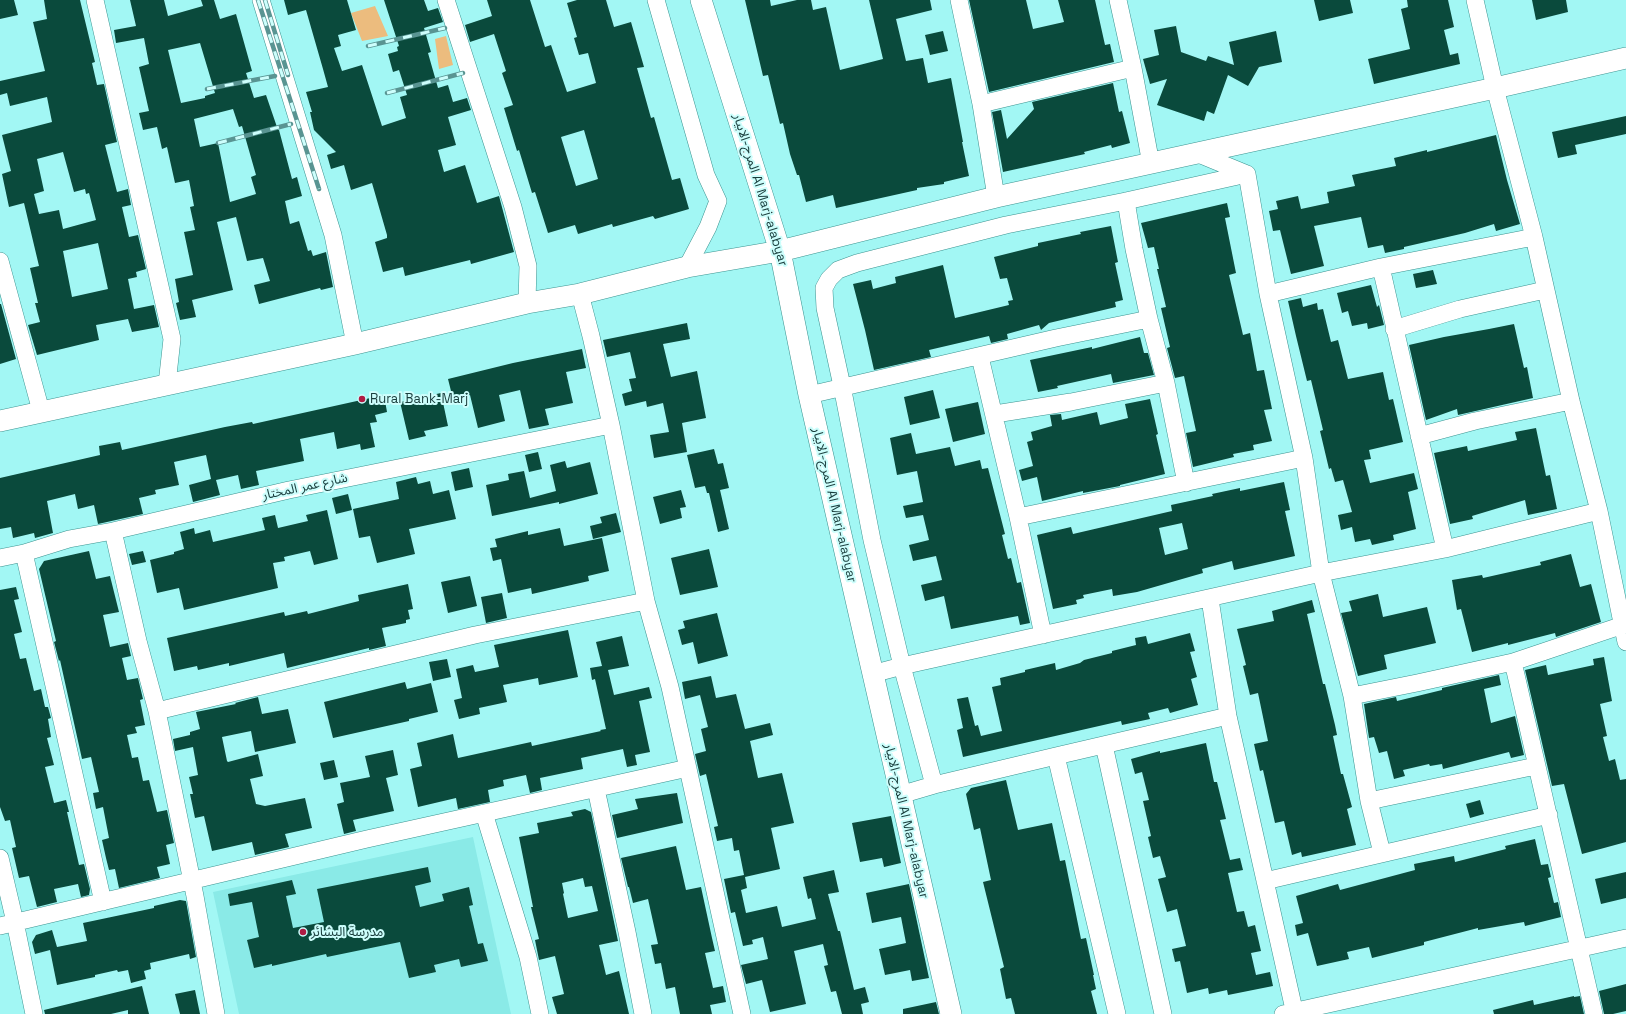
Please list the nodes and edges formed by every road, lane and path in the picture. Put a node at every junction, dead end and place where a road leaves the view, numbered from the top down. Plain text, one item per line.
1 (95, 0) edge
2 (261, 0) edge
3 (446, 0) edge
4 (656, 0) edge
5 (701, 0) edge
6 (959, 0) edge
7 (1118, 0) edge
8 (1476, 0) edge
9 (1626, 58) edge
10 (1133, 68) junction
11 (1495, 88) junction
12 (981, 104) junction
13 (1196, 153) junction
14 (1151, 164) junction
15 (1248, 174) junction
16 (996, 197) junction
17 (1126, 201) junction
18 (1534, 237) junction
19 (780, 251) junction
20 (0, 261) edge
21 (687, 267) junction
22 (1381, 267) junction
23 (1545, 290) junction
24 (580, 294) junction
25 (1268, 294) junction
26 (527, 303) junction
27 (1150, 319) junction
28 (1394, 329) junction
29 (355, 344) junction
30 (980, 357) junction
31 (1166, 383) junction
32 (168, 384) junction
33 (842, 386) junction
34 (809, 395) junction
35 (1571, 401) junction
36 (42, 411) junction
37 (995, 414) junction
38 (0, 420) edge
39 (611, 425) junction
40 (1419, 436) junction
41 (1304, 458) junction
42 (1186, 483) junction
43 (1599, 511) junction
44 (1018, 517) junction
45 (113, 531) junction
46 (1445, 550) junction
47 (24, 553) junction
48 (0, 558) edge
49 (1321, 573) junction
50 (1210, 598) junction
51 (646, 601) junction
52 (1624, 624) edge
53 (1043, 635) junction
54 (1626, 642) edge
55 (1513, 662) junction
56 (902, 666) junction
57 (872, 674) junction
58 (1352, 696) junction
59 (157, 711) junction
60 (1228, 716) junction
61 (1104, 745) junction
62 (1056, 756) junction
63 (1536, 766) junction
64 (688, 768) junction
65 (934, 785) junction
66 (596, 789) junction
67 (900, 795) junction
68 (1369, 801) junction
69 (484, 813) junction
70 (1549, 815) junction
71 (1382, 853) junction
72 (0, 858) edge
73 (1265, 881) junction
74 (192, 882) junction
75 (103, 902) junction
76 (8, 924) edge
77 (1626, 938) edge
78 (1579, 948) junction
79 (1291, 1013) edge
80 (34, 1014) edge
81 (216, 1014) edge
82 (540, 1014) edge
83 (643, 1014) edge
84 (742, 1014) edge
85 (951, 1014) edge
86 (1116, 1014) edge
87 (1163, 1014) edge
88 (1594, 1014) edge

1 - 32 street
2 - 29 street
3 - 26 street
4 - 21 street
5 - 19 main road, المرج-الابيار Al Marj-alabyar
6 - 12 street
7 - 10 street
8 - 11 street
9 - 11 main road
10 - 12 street
10 - 14 street
11 - 13 main road
11 - 18 street
12 - 16 street
13 - 14 main road
13 - 15 street
14 - 16 main road
15 - 17 street
15 - 25 street
16 - 19 main road
17 - 27 street
17 - 33 street
18 - 22 street
18 - 23 street
19 - 21 main road
19 - 34 main road, المرج-الابيار Al Marj-alabyar
20 - 36 street
21 - 24 main road
22 - 25 street
22 - 28 street
23 - 28 street
23 - 35 street
24 - 26 main road
24 - 39 street
25 - 41 street
26 - 29 main road
27 - 30 street
27 - 31 street
28 - 40 street
29 - 32 main road
30 - 33 street
30 - 37 street
31 - 37 street
31 - 42 street
32 - 36 main road
33 - 34 street
33 - 56 street
34 - 57 main road, المرج-الابيار Al Marj-alabyar
35 - 40 street
35 - 43 street
36 - 38 main road
37 - 44 street
39 - 45 street, شارع عمر المختار
39 - 51 street
40 - 46 street
41 - 42 street
41 - 49 street
42 - 44 street
43 - 46 street
43 - 52 street
44 - 53 street
45 - 47 street, شارع عمر المختار
45 - 59 street
46 - 49 street
47 - 48 street, شارع عمر المختار
47 - 75 street
49 - 50 street
49 - 58 street
50 - 53 street
50 - 60 street
51 - 59 street
51 - 64 street
52 - 54 street
52 - 55 street
53 - 56 street
55 - 58 street
55 - 63 street
56 - 57 street
56 - 65 street
57 - 67 main road, المرج-الابيار Al Marj-alabyar
58 - 68 street
59 - 74 street
60 - 61 street
60 - 73 street
61 - 62 street
61 - 87 street
62 - 65 street
62 - 86 street
63 - 68 street
63 - 70 street
64 - 66 street
64 - 84 street
65 - 67 street
66 - 69 street
66 - 83 street
67 - 85 main road, المرج-الابيار Al Marj-alabyar
68 - 71 street
69 - 74 street
69 - 82 street
70 - 71 street
70 - 78 street
71 - 73 street
72 - 76 street
73 - 79 street
74 - 75 street
74 - 81 street
75 - 76 street
76 - 80 street
77 - 78 street
78 - 79 street
78 - 88 street

